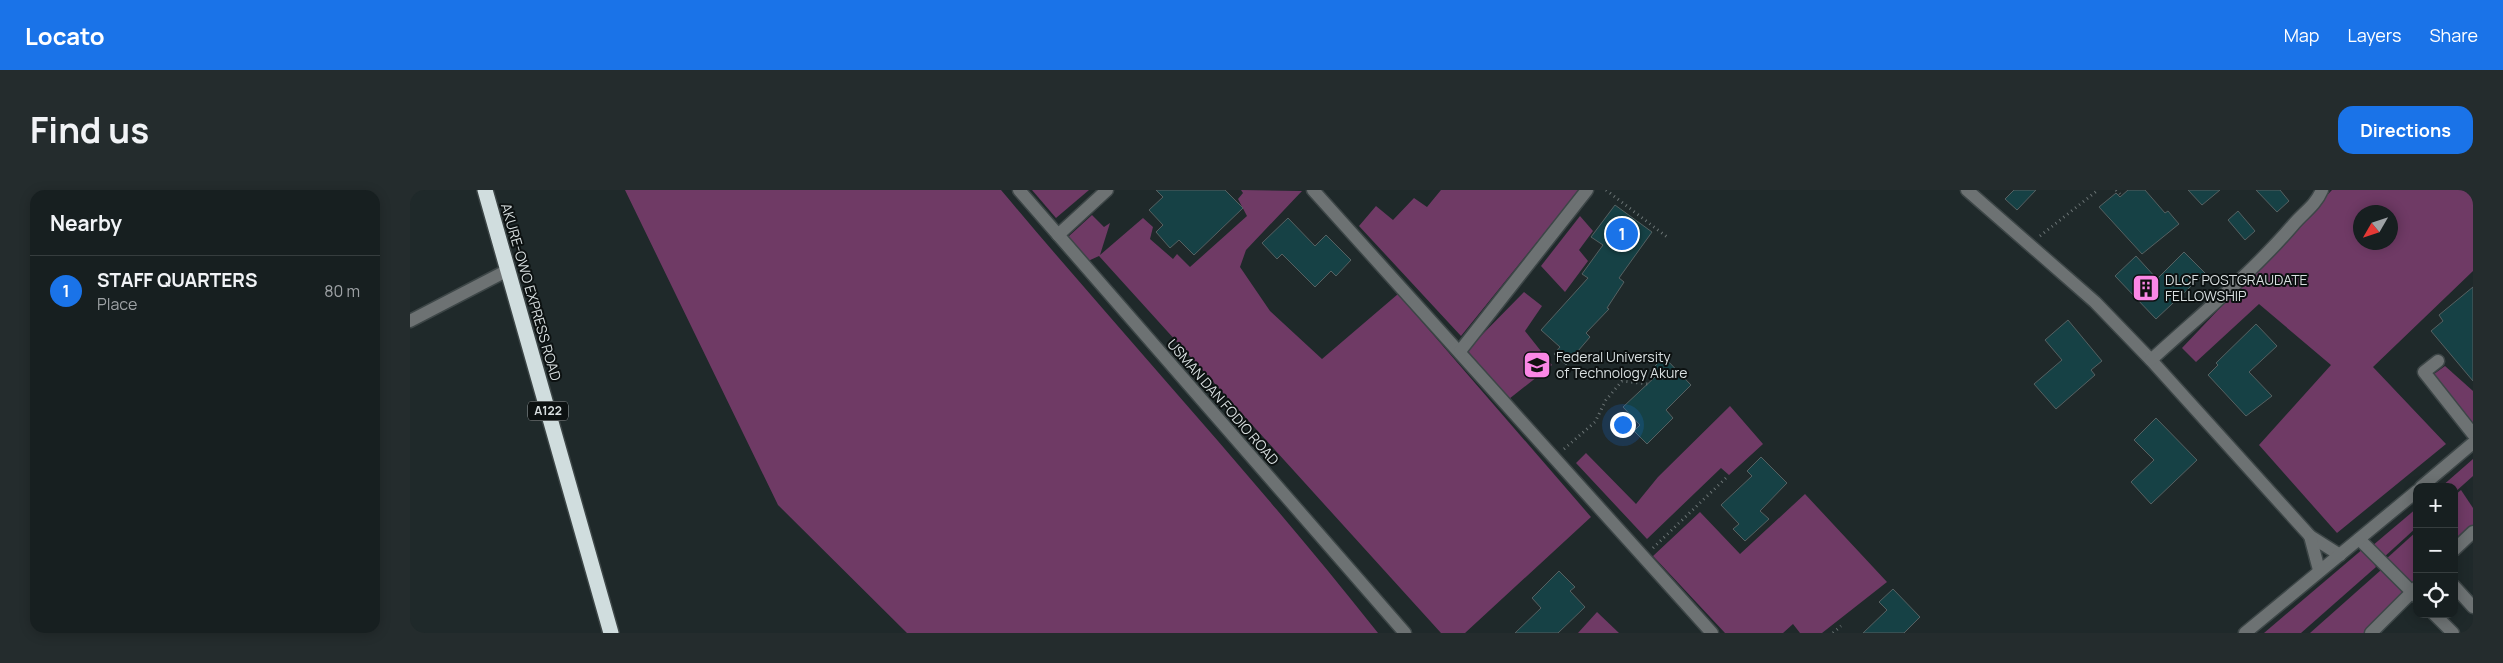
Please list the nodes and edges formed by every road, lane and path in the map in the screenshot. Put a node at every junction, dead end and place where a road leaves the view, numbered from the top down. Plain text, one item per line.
1 (485, 190) edge
2 (1019, 190) edge
3 (1107, 190) edge
4 (1314, 190) edge
5 (1588, 190) edge
6 (1606, 190) edge
7 (1966, 190) edge
8 (2098, 190) edge
9 (2116, 190) edge
10 (2322, 190) edge
11 (2120, 194) dead end
12 (1058, 235) junction
13 (1667, 238) dead end
14 (2029, 243) junction
15 (508, 270) junction
16 (410, 321) edge
17 (1460, 351) junction
18 (2151, 360) junction
19 (2438, 361) dead end
20 (1648, 384) dead end
21 (2473, 434) edge
22 (2473, 443) edge
23 (1553, 455) junction
24 (1727, 477) dead end
25 (2426, 483) edge
26 (2413, 494) edge
27 (2473, 532) edge
28 (2310, 536) junction
29 (2359, 539) junction
30 (2458, 546) edge
31 (2340, 555) junction
32 (1644, 557) junction
33 (2319, 570) junction
34 (2413, 590) edge
35 (2458, 590) edge
36 (2413, 594) edge
37 (2473, 607) edge
38 (2438, 618) edge
39 (1841, 626) dead end
40 (611, 633) edge
41 (1405, 633) edge
42 (1712, 633) edge
43 (1833, 633) edge
44 (2245, 633) edge
45 (2371, 633) edge
46 (2453, 633) edge

1 - 15 highway, AKURE-OWO EXPRESS ROAD / A122
2 - 12 street, USMAN DAN FODIO ROAD
3 - 12 street
4 - 17 street
5 - 17 street
6 - 13 path
7 - 14 street
8 - 14 path
9 - 11 path
10 - 18 street
12 - 41 street, USMAN DAN FODIO ROAD
14 - 18 street
15 - 16 street
15 - 40 highway, AKURE-OWO EXPRESS ROAD / A122
17 - 23 street
18 - 28 street
19 - 21 street
20 - 23 path
22 - 25 street
23 - 32 street
24 - 32 path
26 - 29 street
27 - 30 street
28 - 31 street
28 - 33 street
29 - 31 street
29 - 34 street
31 - 33 street
32 - 42 street
33 - 44 street
35 - 37 street
36 - 45 street
38 - 46 street
39 - 43 path

